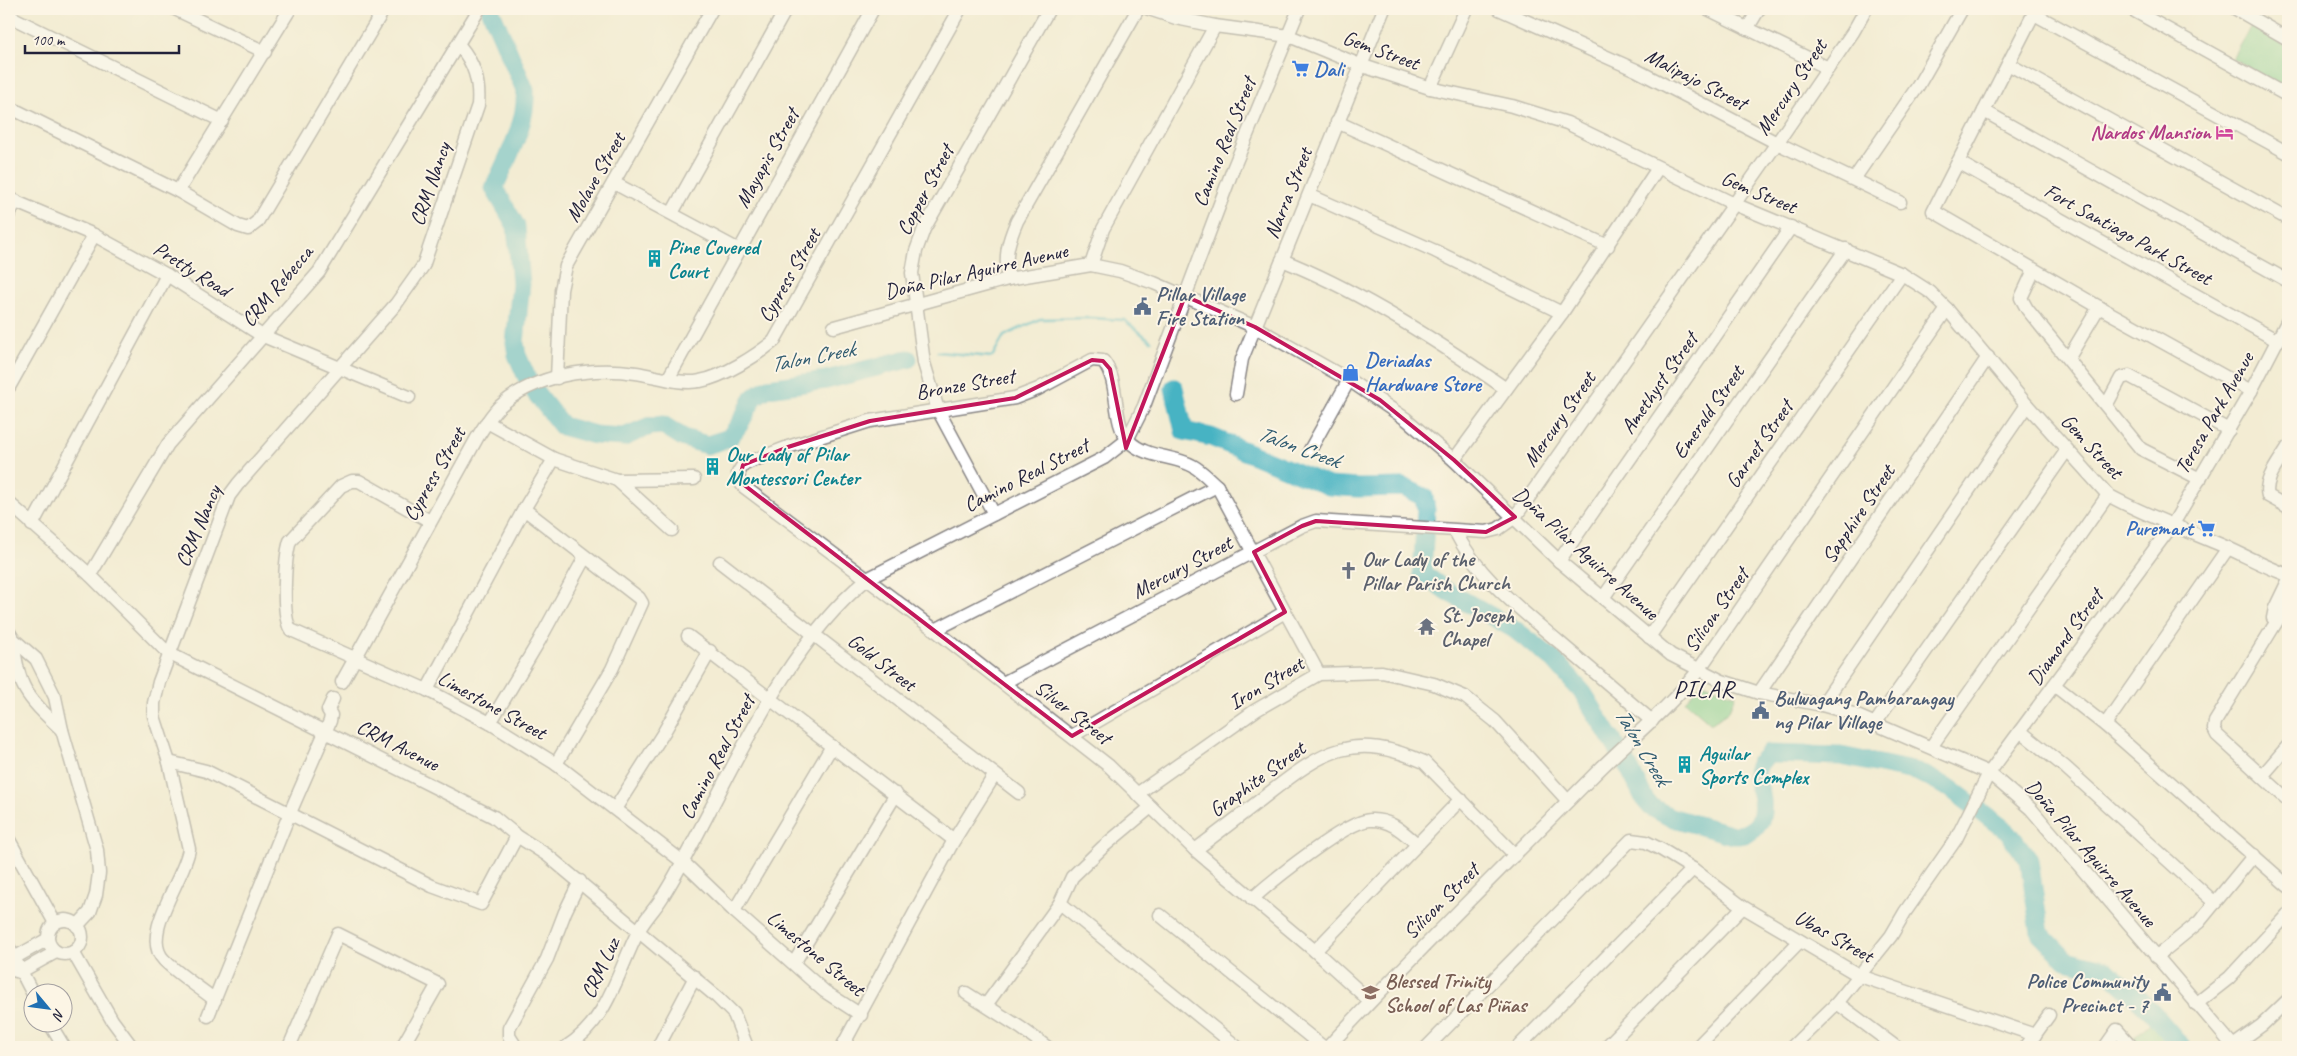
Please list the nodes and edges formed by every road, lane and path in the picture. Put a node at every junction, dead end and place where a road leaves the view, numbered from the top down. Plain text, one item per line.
1 (175, 9) edge
2 (290, 9) edge
3 (384, 9) edge
4 (712, 9) edge
5 (786, 9) edge
6 (873, 9) edge
7 (1049, 9) edge
8 (1138, 9) edge
9 (1148, 9) edge
10 (1299, 9) edge
11 (1384, 9) edge
12 (1466, 9) edge
13 (1499, 9) edge
14 (1708, 9) edge
15 (1759, 9) edge
16 (1866, 9) edge
17 (1962, 9) edge
18 (2131, 9) edge
19 (2236, 9) edge
20 (956, 10) edge
21 (478, 11) dead end
22 (2035, 11) edge
23 (9, 16) edge
24 (1215, 26) junction
25 (1747, 29) junction
26 (1289, 36) junction
27 (2288, 39) edge
28 (459, 45) junction
29 (265, 52) junction
30 (2008, 64) junction
31 (1360, 65) junction
32 (1828, 68) junction
33 (1430, 88) junction
34 (2288, 96) edge
35 (9, 107) edge
36 (1984, 111) junction
37 (222, 121) junction
38 (1337, 122) junction
39 (1777, 143) junction
40 (2288, 153) edge
41 (1958, 162) junction
42 (1658, 168) junction
43 (1854, 179) junction
44 (614, 183) junction
45 (178, 191) junction
46 (1309, 195) junction
47 (12, 200) edge
48 (1900, 202) dead end
49 (1734, 204) junction
50 (672, 213) junction
51 (9, 214) edge
52 (2288, 219) edge
53 (1792, 227) junction
54 (94, 235) junction
55 (1608, 246) junction
56 (1846, 249) junction
57 (739, 250) junction
58 (1282, 260) junction
59 (1091, 265) junction
60 (2034, 270) junction
61 (1902, 274) junction
62 (167, 275) junction
63 (1008, 279) junction
64 (2288, 281) edge
65 (1185, 296) junction
66 (915, 304) junction
67 (2099, 308) junction
68 (1947, 309) junction
69 (1562, 313) junction
70 (2288, 320) edge
71 (834, 327) dead end
72 (1254, 327) junction
73 (261, 336) junction
74 (2278, 341) junction
75 (1988, 357) junction
76 (2068, 359) junction
77 (339, 367) junction
78 (557, 378) junction
79 (668, 378) junction
80 (1349, 380) junction
81 (9, 387) edge
82 (1506, 389) junction
83 (2251, 391) junction
84 (1236, 394) dead end
85 (409, 398) dead end
86 (2106, 404) junction
87 (2027, 405) junction
88 (938, 410) junction
89 (487, 422) junction
90 (2229, 430) junction
91 (1128, 440) junction
92 (2288, 447) edge
93 (1310, 450) dead end
94 (2067, 450) junction
95 (554, 459) junction
96 (1454, 460) junction
97 (738, 473) joint
98 (694, 479) dead end
99 (2200, 479) junction
100 (617, 480) junction
101 (1217, 486) junction
102 (2108, 495) junction
103 (9, 503) edge
104 (2288, 508) edge
105 (524, 509) junction
106 (994, 514) junction
107 (1515, 518) junction
108 (430, 521) junction
109 (2173, 524) junction
110 (32, 525) junction
111 (672, 530) dead end
112 (1455, 531) junction
113 (2228, 548) junction
114 (1254, 552) junction
115 (585, 557) junction
116 (1560, 561) junction
117 (720, 562) dead end
118 (90, 575) junction
119 (2288, 575) edge
120 (867, 580) junction
121 (2288, 581) edge
122 (1603, 598) junction
123 (2288, 602) edge
124 (1285, 612) junction
125 (935, 630) junction
126 (2270, 630) junction
127 (814, 634) junction
128 (11, 635) edge
129 (688, 636) dead end
130 (1649, 637) junction
131 (710, 651) junction
132 (168, 653) junction
133 (354, 659) junction
134 (1698, 671) junction
135 (1319, 674) junction
136 (342, 682) dead end
137 (1004, 683) junction
138 (2054, 685) junction
139 (427, 690) junction
140 (1760, 693) junction
141 (333, 699) dead end
142 (771, 699) junction
143 (1822, 705) junction
144 (1652, 721) junction
145 (1876, 722) junction
146 (490, 723) junction
147 (2106, 725) junction
148 (62, 730) junction
149 (326, 731) junction
150 (2020, 731) junction
151 (1072, 736) junction
152 (832, 746) junction
153 (2288, 746) edge
154 (1931, 747) junction
155 (169, 762) junction
156 (556, 764) junction
157 (1988, 773) junction
158 (994, 776) junction
159 (2262, 776) junction
160 (1018, 793) dead end
161 (896, 794) junction
162 (1137, 794) junction
163 (1461, 799) junction
164 (2288, 800) edge
165 (1568, 801) junction
166 (1151, 807) junction
167 (615, 809) junction
168 (289, 814) junction
169 (517, 836) junction
170 (9, 840) edge
171 (954, 840) junction
172 (1417, 844) junction
173 (1195, 850) junction
174 (1515, 855) junction
175 (2254, 855) junction
176 (683, 862) junction
177 (1693, 869) junction
178 (580, 881) junction
179 (2288, 886) edge
180 (661, 899) joint
181 (1252, 899) junction
182 (1060, 903) junction
183 (2215, 903) junction
184 (1743, 907) junction
185 (734, 911) junction
186 (2288, 914) edge
187 (1160, 915) dead end
188 (55, 923) junction
189 (77, 926) junction
190 (639, 930) junction
191 (48, 939) junction
192 (1800, 941) junction
193 (1315, 951) junction
194 (56, 952) junction
195 (73, 952) junction
196 (2156, 957) junction
197 (12, 963) edge
198 (794, 963) junction
199 (1860, 976) junction
200 (694, 977) junction
201 (26, 984) edge
202 (966, 993) dead end
203 (215, 1000) junction
204 (2288, 1000) edge
205 (1370, 1001) junction
206 (1837, 1003) junction
207 (2196, 1004) junction
208 (986, 1005) junction
209 (861, 1015) junction
210 (2049, 1015) dead end
211 (208, 1016) dead end
212 (56, 1034) edge
213 (2035, 1035) junction
214 (64, 1047) edge
215 (132, 1047) edge
216 (289, 1047) edge
217 (402, 1047) edge
218 (516, 1047) edge
219 (566, 1047) edge
220 (658, 1047) edge
221 (746, 1047) edge
222 (842, 1047) edge
223 (1047, 1047) edge
224 (1237, 1047) edge
225 (1323, 1047) edge
226 (1328, 1047) edge
227 (1427, 1047) edge
228 (1518, 1047) edge
229 (1606, 1047) edge
230 (1697, 1047) edge
231 (1792, 1047) edge
232 (1896, 1047) edge
233 (2026, 1047) edge
234 (2105, 1047) edge
235 (2132, 1047) edge
236 (2233, 1047) edge

1 - 29 street
2 - 29 street
3 - 45 street
4 - 44 street, Molave Street
5 - 50 street
6 - 57 street, Mayapis Street
7 - 66 street, Copper Street
8 - 63 street
9 - 24 street, Gem Street
10 - 26 street, Camino Real Street
11 - 31 street, Narra Street
12 - 33 street
13 - 39 street, Malipajo Street
14 - 25 street
15 - 25 street
16 - 32 street, Mercury Street
17 - 43 street
18 - 34 street
19 - 27 street
20 - 79 street, Cypress Street
21 - 28 street, CRM Rebecca
22 - 30 street
22 - 40 street
23 - 37 street
24 - 26 street, Gem Street
24 - 59 street
25 - 32 street
26 - 31 street, Gem Street
26 - 65 street, Camino Real Street
28 - 73 street, CRM Rebecca
28 - 77 street, CRM Nancy
29 - 37 street
30 - 36 street
30 - 52 street
31 - 33 street, Gem Street
31 - 38 street, Narra Street
32 - 39 street, Mercury Street
33 - 42 street, Gem Street
35 - 45 street
36 - 41 street
36 - 64 street
37 - 45 street
38 - 46 street, Narra Street
38 - 55 street
39 - 43 street, Malipajo Street
39 - 49 street, Mercury Street
41 - 60 street
41 - 74 street, Fort Santiago Park Street
42 - 49 street, Gem Street
42 - 55 street
43 - 48 street, Malipajo Street
44 - 50 street
44 - 78 street, Molave Street
46 - 58 street, Narra Street
46 - 69 street
47 - 51 street
47 - 54 street, Pretty Road
49 - 53 street, Gem Street
49 - 107 street, Mercury Street
50 - 57 street
53 - 56 street, Gem Street
53 - 116 street, Amethyst Street
54 - 62 street, Pretty Road
54 - 81 street
55 - 69 street
56 - 61 street, Gem Street
56 - 122 street, Emerald Street
57 - 79 street, Mayapis Street
58 - 72 street, Narra Street
58 - 82 street
59 - 63 street, Doña Pilar Aguirre Avenue
59 - 65 street, Doña Pilar Aguirre Avenue
60 - 67 street
60 - 76 street
61 - 68 street, Gem Street
61 - 130 street, Garnet Street
62 - 73 street, Pretty Road
62 - 110 street
63 - 66 street, Doña Pilar Aguirre Avenue
65 - 72 street, Doña Pilar Aguirre Avenue
65 - 91 street, Camino Real Street
66 - 71 street, Doña Pilar Aguirre Avenue
66 - 88 street, Copper Street
67 - 76 street
67 - 83 street
68 - 75 street, Gem Street
68 - 134 street, Silicon Street
69 - 82 street
70 - 74 street, Teresa Park Avenue
72 - 80 street, Doña Pilar Aguirre Avenue
72 - 84 street, Narra Street
73 - 77 street, Pretty Road
73 - 118 street, CRM Rebecca
74 - 83 street, Teresa Park Avenue
75 - 87 street, Gem Street
75 - 140 street, Sapphire Street
76 - 86 street
77 - 85 street, Pretty Road
77 - 132 street, CRM Nancy
78 - 79 street, Cypress Street
78 - 89 street, Cypress Street
80 - 93 street
80 - 96 street, Doña Pilar Aguirre Avenue
82 - 96 street
83 - 90 street, Teresa Park Avenue
86 - 90 street
86 - 99 street
87 - 94 street, Gem Street
87 - 143 street
88 - 91 street, Bronze Street
88 - 97 street, Bronze Street
88 - 106 street, Copper Street
89 - 95 street
89 - 108 street, Cypress Street
90 - 99 street, Teresa Park Avenue
91 - 101 street
91 - 106 street, Camino Real Street
92 - 104 street
94 - 102 street, Gem Street
94 - 145 street
95 - 100 street
95 - 105 street
96 - 107 street, Doña Pilar Aguirre Avenue
97 - 120 street, Silver Street
98 - 100 street
99 - 109 street, Teresa Park Avenue
100 - 111 street
101 - 114 street
101 - 125 street
102 - 109 street, Gem Street
102 - 154 street
103 - 110 street, CRM Avenue
105 - 115 street
105 - 139 street
106 - 120 street, Camino Real Street
107 - 112 street, Mercury Street
107 - 116 street, Doña Pilar Aguirre Avenue
108 - 133 street, Cypress Street
108 - 133 street, Limestone Street
109 - 113 street, Gem Street
109 - 138 street, Diamond Street
110 - 118 street, CRM Avenue
112 - 114 street, Mercury Street
112 - 144 street
113 - 119 street, Gem Street
113 - 147 street
114 - 124 street
114 - 137 street, Mercury Street
115 - 146 street
115 - 156 street
116 - 122 street, Doña Pilar Aguirre Avenue
117 - 127 street, Gold Street
118 - 132 street, CRM Avenue
120 - 125 street, Silver Street
120 - 127 street, Camino Real Street
121 - 126 street
122 - 130 street, Doña Pilar Aguirre Avenue
123 - 126 street
124 - 135 street
124 - 151 street
125 - 137 street, Silver Street
126 - 159 street
127 - 142 street, Camino Real Street
127 - 158 street, Gold Street
128 - 148 street
128 - 148 street
129 - 131 street
130 - 134 street, Doña Pilar Aguirre Avenue
131 - 142 street
131 - 167 street
132 - 149 street, CRM Avenue
132 - 155 street, CRM Nancy
133 - 136 street, Cypress Street
133 - 139 street, Limestone Street
134 - 140 street, Doña Pilar Aguirre Avenue
134 - 144 street, Silicon Street
135 - 162 street, Iron Street
135 - 165 street, Iron Street
137 - 151 street, Silver Street
138 - 147 street
138 - 150 street, Diamond Street
139 - 146 street, Limestone Street
140 - 143 street, Doña Pilar Aguirre Avenue
141 - 149 street
142 - 152 street
142 - 176 street, Camino Real Street
143 - 145 street, Doña Pilar Aguirre Avenue
144 - 165 street, Silicon Street
145 - 154 street, Doña Pilar Aguirre Avenue
146 - 156 street, Limestone Street
147 - 175 street
148 - 189 street
149 - 168 street
149 - 169 street, CRM Avenue
150 - 157 street, Diamond Street
150 - 183 street
151 - 162 street, Silver Street
152 - 161 street
152 - 185 street
153 - 159 street
154 - 157 street, Doña Pilar Aguirre Avenue
155 - 168 street
155 - 203 street, CRM Nancy
156 - 167 street, Limestone Street
157 - 196 street, Doña Pilar Aguirre Avenue
157 - 199 street, Diamond Street
158 - 160 street, Gold Street
158 - 171 street
159 - 164 street
161 - 171 street
161 - 198 street
162 - 166 street, Silver Street
163 - 172 street
163 - 173 street, Graphite Street
163 - 174 street, Graphite Street
165 - 174 street, Silicon Street
166 - 173 street, Silver Street
166 - 182 street
167 - 176 street, Limestone Street
168 - 169 street
168 - 203 street
169 - 178 street, CRM Avenue
170 - 188 street
171 - 209 street
172 - 181 street
172 - 193 street
173 - 181 street, Silver Street
174 - 205 street, Silicon Street
175 - 179 street
175 - 183 street
176 - 180 street, Camino Real Street
176 - 185 street, Limestone Street
177 - 184 street, Ubas Street
177 - 227 street, Ubas Street
177 - 228 street
178 - 190 street, CRM Avenue
178 - 218 street
180 - 190 street, CRM Luz
181 - 193 street, Silver Street
182 - 208 street
182 - 224 street
183 - 196 street
184 - 192 street, Ubas Street
184 - 229 street
185 - 198 street, Limestone Street
186 - 207 street
187 - 225 street
188 - 189 street
188 - 191 street
189 - 195 street
190 - 200 street, CRM Avenue
190 - 219 street, CRM Luz
191 - 194 street
191 - 197 street
192 - 199 street, Ubas Street
192 - 230 street
193 - 205 street, Silver Street
194 - 195 street
194 - 197 street
195 - 215 street
196 - 207 street, Doña Pilar Aguirre Avenue
197 - 201 street
198 - 209 street, Limestone Street
199 - 206 street, Diamond Street
199 - 213 street, Ubas Street
200 - 220 street
200 - 221 street, CRM Avenue
202 - 208 street
203 - 211 street
204 - 236 street
205 - 226 street, Silicon Street
206 - 231 street, Diamond Street
206 - 232 street
207 - 236 street, Doña Pilar Aguirre Avenue
208 - 223 street
209 - 222 street
210 - 213 street
212 - 214 street
213 - 233 street
216 - 217 street
234 - 235 street

